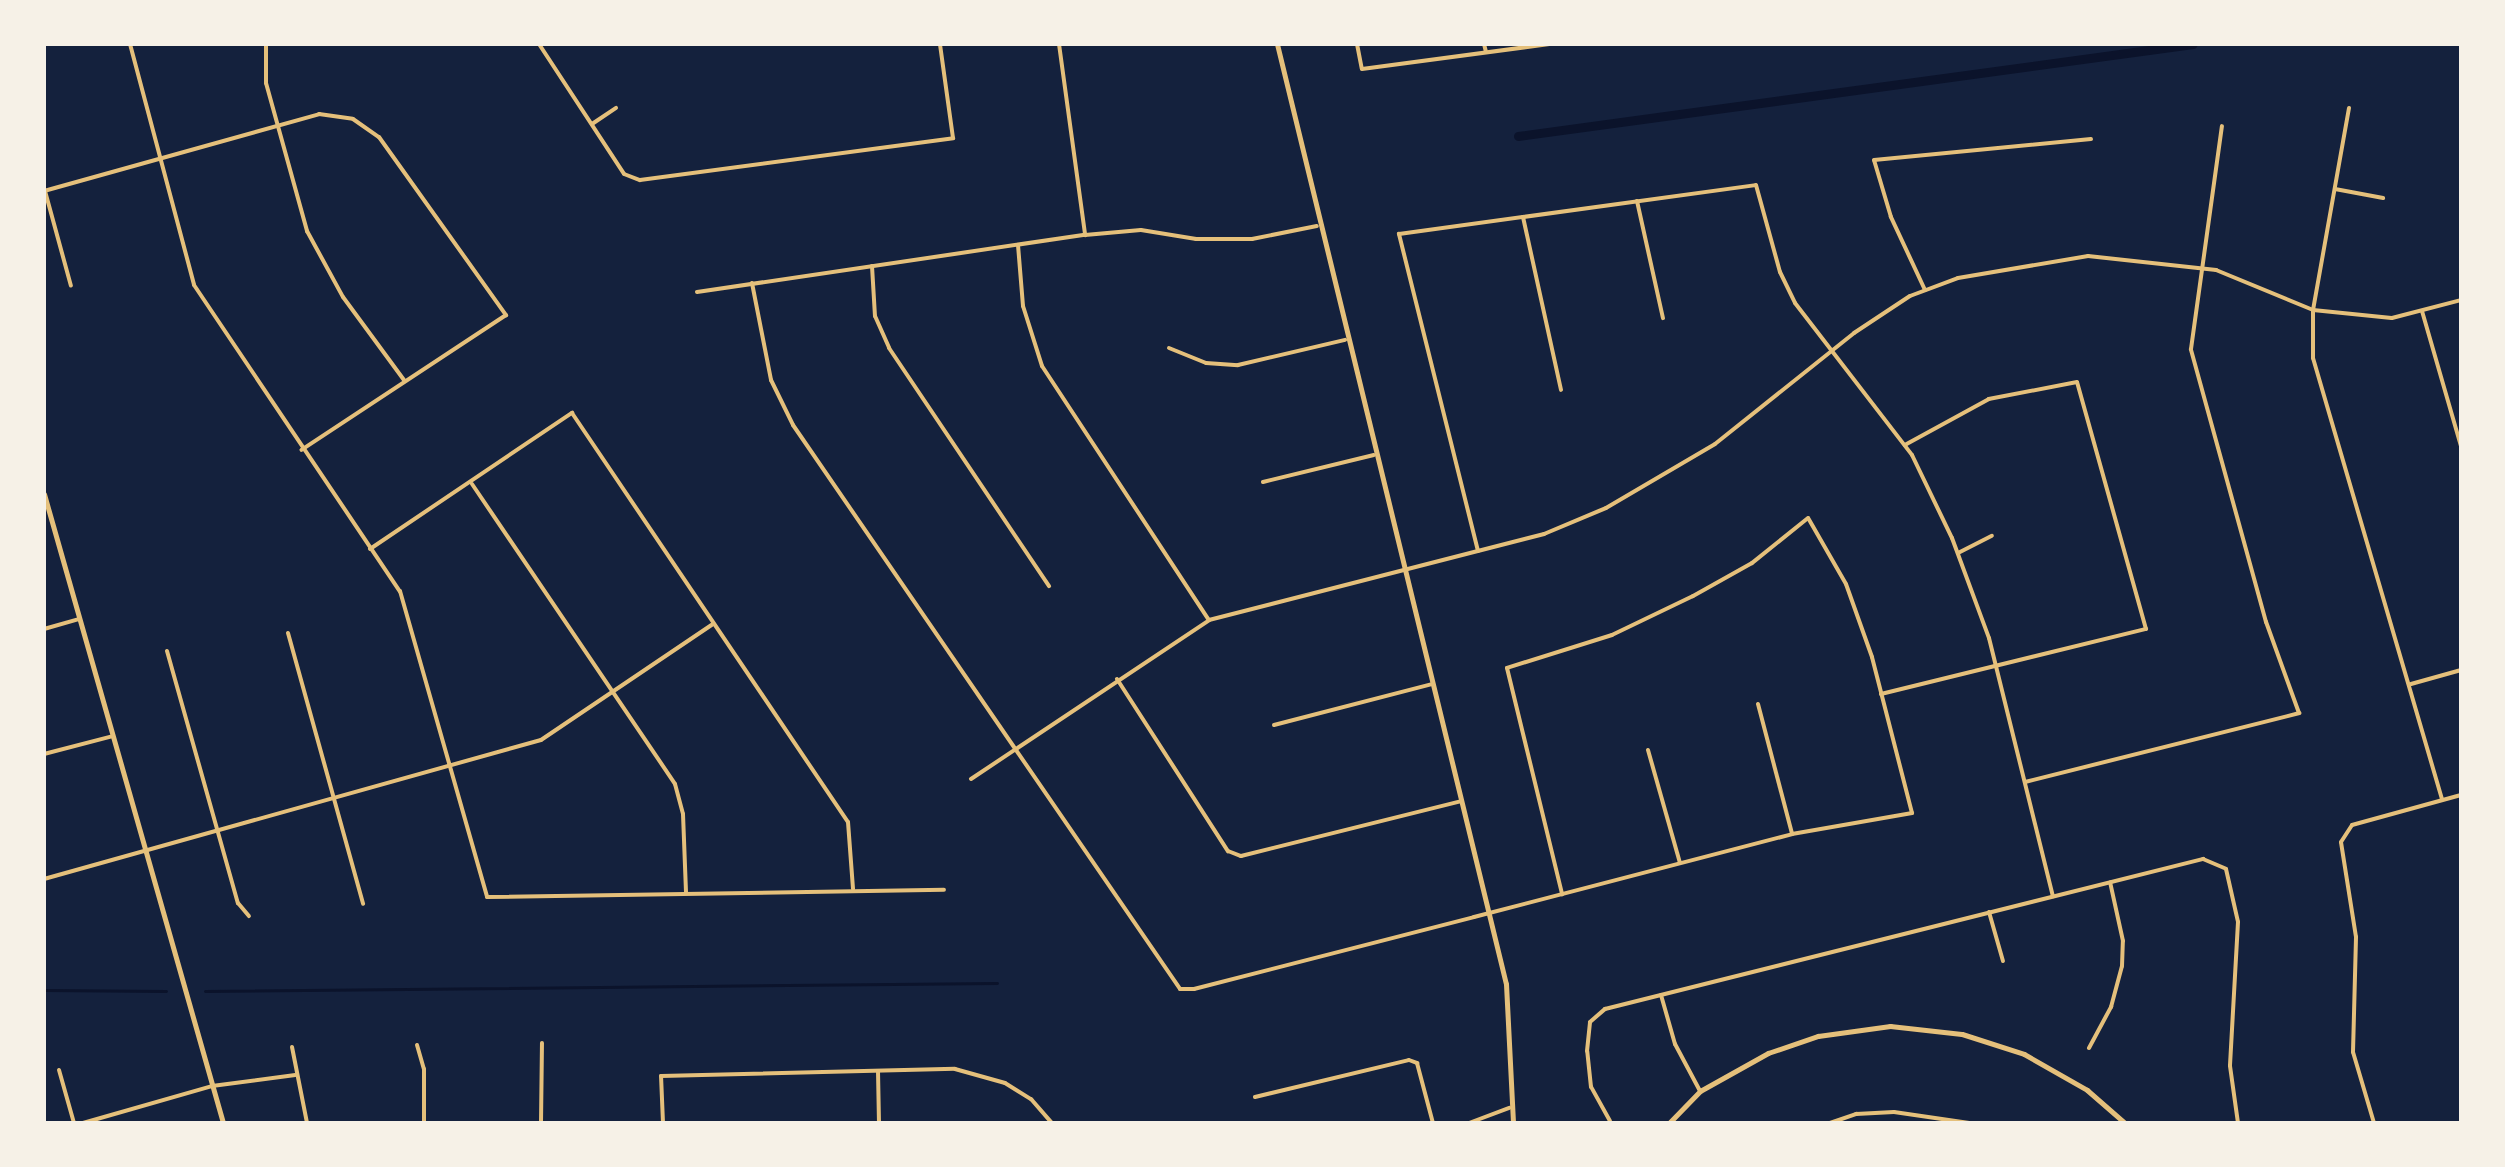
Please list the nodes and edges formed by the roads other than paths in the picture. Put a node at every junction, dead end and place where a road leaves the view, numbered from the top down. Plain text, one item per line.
1 (130, 44) edge
2 (266, 44) edge
3 (539, 44) edge
4 (940, 44) edge
5 (1059, 44) edge
6 (1277, 44) edge
7 (1357, 44) edge
8 (1484, 44) edge
9 (1549, 44) edge
10 (1486, 52) junction
11 (616, 108) dead end
12 (2349, 108) dead end
13 (279, 124) junction
14 (592, 124) junction
15 (2222, 126) dead end
16 (2091, 139) dead end
17 (159, 157) junction
18 (2335, 189) junction
19 (44, 190) edge
20 (2383, 198) dead end
21 (1637, 201) junction
22 (1523, 217) junction
23 (1317, 226) junction
24 (1085, 235) junction
25 (1018, 245) junction
26 (872, 266) junction
27 (2201, 268) junction
28 (752, 283) junction
29 (71, 286) dead end
30 (1925, 290) junction
31 (697, 292) dead end
32 (2461, 300) edge
33 (2313, 310) junction
34 (2422, 311) junction
35 (1663, 318) dead end
36 (1345, 340) junction
37 (1169, 348) dead end
38 (1832, 350) junction
39 (404, 380) junction
40 (1561, 390) dead end
41 (1905, 445) junction
42 (2461, 446) edge
43 (301, 450) junction
44 (1374, 455) junction
45 (1263, 482) dead end
46 (472, 484) junction
47 (44, 496) edge
48 (1992, 536) dead end
49 (370, 549) junction
50 (1478, 551) junction
51 (1958, 553) junction
52 (1402, 570) junction
53 (1049, 586) dead end
54 (80, 619) junction
55 (1209, 620) junction
56 (713, 624) junction
57 (44, 629) edge
58 (288, 633) dead end
59 (167, 651) dead end
60 (1995, 665) junction
61 (2461, 670) edge
62 (1117, 679) junction
63 (1432, 684) junction
64 (2411, 684) junction
65 (614, 691) junction
66 (1881, 694) junction
67 (1758, 704) dead end
68 (1274, 725) dead end
69 (113, 736) junction
70 (1016, 748) junction
71 (1648, 750) dead end
72 (44, 754) edge
73 (451, 766) junction
74 (971, 779) dead end
75 (2025, 782) junction
76 (2461, 795) edge
77 (334, 799) junction
78 (2442, 800) junction
79 (1461, 801) junction
80 (217, 831) junction
81 (1792, 834) junction
82 (144, 851) junction
83 (1680, 863) junction
84 (44, 879) edge
85 (2110, 882) junction
86 (853, 889) junction
87 (944, 890) dead end
88 (686, 893) junction
89 (1562, 894) junction
90 (2053, 896) junction
91 (363, 904) dead end
92 (1989, 912) junction
93 (1488, 913) junction
94 (249, 916) dead end
95 (2003, 961) dead end
96 (1661, 995) junction
97 (542, 1043) dead end
98 (417, 1045) dead end
99 (292, 1047) dead end
100 (2089, 1048) dead end
101 (59, 1070) dead end
102 (878, 1071) junction
103 (295, 1075) junction
104 (212, 1086) junction
105 (1700, 1091) junction
106 (1255, 1097) dead end
107 (1509, 1108) junction
108 (1610, 1121) dead end
109 (74, 1123) edge
110 (83, 1123) edge
111 (223, 1123) edge
112 (307, 1123) edge
113 (424, 1123) edge
114 (541, 1123) edge
115 (663, 1123) edge
116 (879, 1123) edge
117 (1052, 1123) edge
118 (1433, 1123) edge
119 (1469, 1123) edge
120 (1513, 1123) edge
121 (1669, 1123) edge
122 (1830, 1123) edge
123 (1969, 1123) edge
124 (2125, 1123) edge
125 (2238, 1123) edge
126 (2374, 1123) edge

1 - 17 street
2 - 13 street
3 - 14 street
4 - 14 street
5 - 24 street
6 - 23 street
7 - 10 street
8 - 10 street
9 - 10 street
11 - 14 street
12 - 18 street
13 - 17 street
13 - 39 street
13 - 39 street
15 - 27 street
16 - 30 street
17 - 19 street
17 - 43 street
18 - 20 street
18 - 33 street
19 - 29 street
21 - 22 street
21 - 35 street
21 - 38 street
22 - 40 street
22 - 50 street
23 - 24 street
23 - 36 street
24 - 25 street
25 - 26 street
25 - 55 street
26 - 28 street
26 - 53 street
27 - 30 street
27 - 33 street
27 - 75 street
28 - 31 street
28 - 70 street
30 - 38 street
32 - 34 street
33 - 34 street
33 - 64 street
34 - 42 street
36 - 37 street
36 - 44 street
38 - 41 street
38 - 50 street
39 - 43 street
41 - 51 street
41 - 60 street
43 - 49 street
44 - 45 street
44 - 52 street
46 - 49 street
46 - 56 street
46 - 65 street
47 - 54 street
48 - 51 street
49 - 73 street
50 - 52 street
51 - 60 street
52 - 55 street
52 - 63 street
54 - 57 street
54 - 69 street
55 - 62 street
56 - 65 street
56 - 86 street
58 - 77 street
59 - 80 street
60 - 66 street
60 - 75 street
61 - 64 street
62 - 70 street
62 - 79 street
63 - 68 street
63 - 79 street
64 - 78 street
65 - 73 street
65 - 88 street
66 - 81 street
66 - 89 street
67 - 81 street
69 - 72 street
69 - 82 street
70 - 74 street
70 - 93 street
71 - 83 street
73 - 77 street
73 - 88 street
75 - 90 street
76 - 78 street
77 - 80 street
77 - 91 street
78 - 126 street
79 - 93 street
80 - 82 street
80 - 94 street
81 - 83 street
82 - 84 street
82 - 104 street
83 - 89 street
85 - 90 street
85 - 100 street
85 - 125 street
86 - 87 street
86 - 88 street
89 - 93 street
90 - 92 street
92 - 95 street
92 - 96 street
93 - 107 street
96 - 105 street
96 - 108 street
97 - 114 street
98 - 113 street
99 - 103 street
101 - 109 street
102 - 115 street
102 - 116 street
102 - 117 street
103 - 104 street
103 - 112 street
104 - 110 street
104 - 111 street
105 - 121 street
105 - 124 street
106 - 118 street
107 - 119 street
107 - 120 street
122 - 123 street

